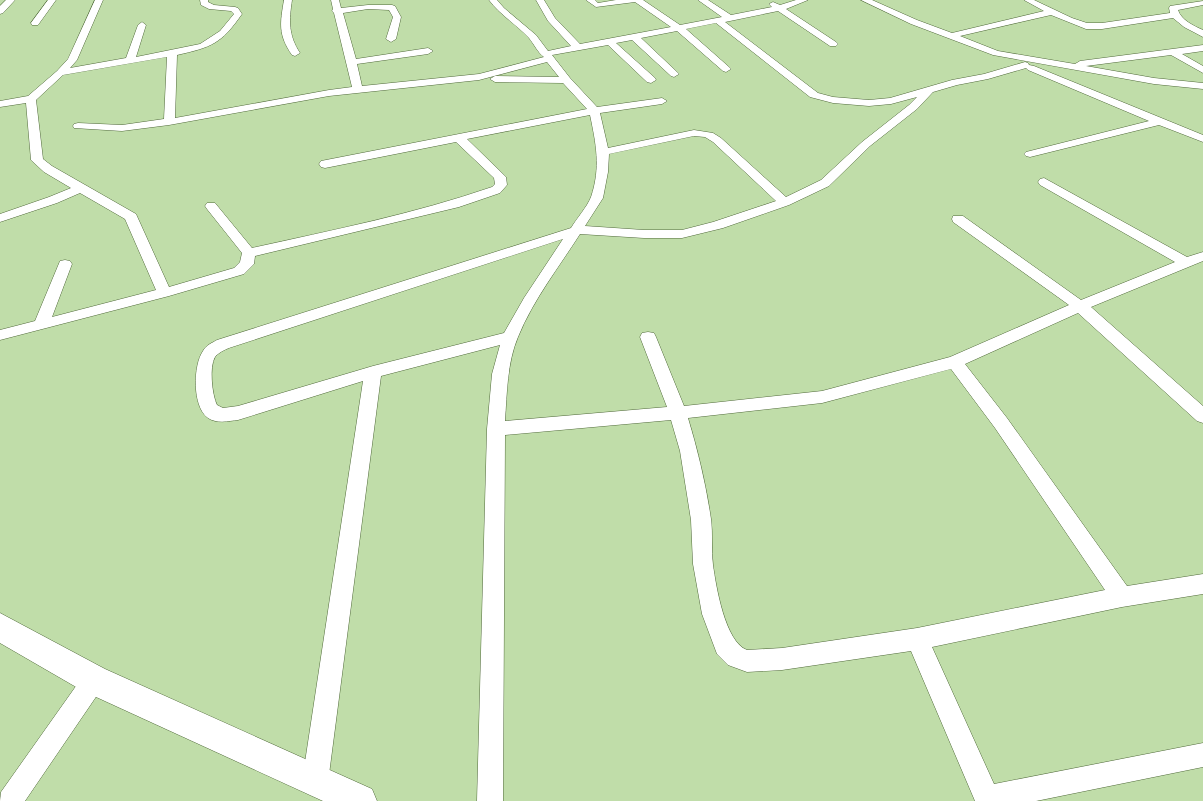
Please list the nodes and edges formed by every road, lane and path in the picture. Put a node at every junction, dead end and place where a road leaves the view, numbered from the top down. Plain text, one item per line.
1 (10, 0) edge
2 (52, 0) edge
3 (99, 0) edge
4 (204, 0) edge
5 (288, 0) edge
6 (334, 0) edge
7 (493, 0) edge
8 (540, 0) edge
9 (590, 0) edge
10 (632, 0) edge
11 (638, 0) edge
12 (702, 0) edge
13 (766, 0) edge
14 (804, 0) edge
15 (865, 0) edge
16 (1028, 0) edge
17 (1203, 3) edge
18 (780, 8) junction
19 (0, 11) edge
20 (336, 11) junction
21 (1052, 12) junction
22 (1175, 15) junction
23 (730, 18) junction
24 (717, 20) junction
25 (35, 24) dead end
26 (142, 25) dead end
27 (679, 28) junction
28 (1203, 34) edge
29 (633, 36) junction
30 (951, 36) junction
31 (391, 39) dead end
32 (609, 41) junction
33 (833, 44) dead end
34 (578, 48) junction
35 (1203, 48) edge
36 (428, 51) dead end
37 (1173, 52) junction
38 (172, 53) junction
39 (996, 53) junction
40 (295, 54) dead end
41 (547, 56) junction
42 (130, 61) junction
43 (352, 62) junction
44 (1025, 65) junction
45 (1061, 66) junction
46 (726, 69) dead end
47 (1203, 70) edge
48 (60, 73) junction
49 (674, 74) dead end
50 (479, 77) junction
51 (566, 80) junction
52 (651, 80) dead end
53 (1203, 86) edge
54 (358, 90) junction
55 (929, 90) junction
56 (31, 99) junction
57 (662, 101) dead end
58 (0, 104) edge
59 (594, 111) junction
60 (1160, 121) junction
61 (169, 122) junction
62 (78, 126) dead end
63 (458, 137) junction
64 (1203, 139) edge
65 (603, 152) junction
66 (1030, 154) dead end
67 (325, 164) dead end
68 (1044, 182) dead end
69 (81, 188) junction
70 (785, 202) junction
71 (211, 206) dead end
72 (0, 218) edge
73 (958, 219) dead end
74 (577, 230) junction
75 (248, 253) junction
76 (1203, 256) edge
77 (1185, 262) junction
78 (65, 264) dead end
79 (164, 293) junction
80 (1080, 306) junction
81 (41, 325) junction
82 (0, 335) edge
83 (510, 337) junction
84 (648, 337) dead end
85 (955, 362) junction
86 (373, 372) junction
87 (678, 414) junction
88 (1203, 416) edge
89 (496, 429) junction
90 (1203, 584) edge
91 (1122, 597) junction
92 (0, 627) edge
93 (917, 639) junction
94 (94, 680) junction
95 (1203, 755) edge
96 (315, 782) junction
97 (988, 800) edge
98 (10, 801) edge
99 (360, 801) edge
100 (490, 801) edge

1 - 19 street
2 - 25 street
3 - 48 street
4 - 38 street
5 - 40 street
6 - 20 street
7 - 41 street
8 - 34 street
9 - 10 street
11 - 27 street
12 - 23 street
13 - 18 street
14 - 18 street
15 - 30 street
16 - 21 street
17 - 22 street
18 - 23 street
18 - 33 street
20 - 31 street
20 - 43 street
21 - 22 street
21 - 30 street
22 - 28 street
23 - 24 street
24 - 27 street
24 - 55 street
26 - 42 street
27 - 29 street
27 - 46 street
29 - 32 street
29 - 49 street
30 - 39 street
32 - 34 street
32 - 52 street
34 - 41 street
35 - 37 street
36 - 43 street
37 - 45 street
37 - 47 street
38 - 42 street
38 - 61 street
39 - 44 street
39 - 45 street
41 - 50 street
41 - 51 street
42 - 48 street
43 - 54 street
44 - 55 street
44 - 60 street
45 - 53 street
48 - 56 street
50 - 51 street
50 - 54 street
51 - 59 street
54 - 61 street
55 - 70 street
56 - 58 street
56 - 69 street
57 - 59 street
59 - 63 street
59 - 65 street
60 - 64 street
60 - 66 street
61 - 62 street
63 - 67 street
63 - 75 street
65 - 70 street
65 - 74 street
68 - 77 street
69 - 72 street
69 - 79 street
70 - 74 street
71 - 75 street
73 - 80 street
74 - 83 street
74 - 86 street
75 - 79 street
76 - 77 street
77 - 80 street
78 - 81 street
79 - 81 street
80 - 85 street
80 - 88 street
81 - 82 street
83 - 86 street
83 - 89 street
84 - 87 street
85 - 87 street
85 - 91 street
86 - 96 street
87 - 89 street
87 - 93 street
89 - 100 street
90 - 91 street
91 - 93 street
92 - 94 main road
93 - 97 street
94 - 96 main road
94 - 98 street
95 - 97 street
96 - 99 main road

